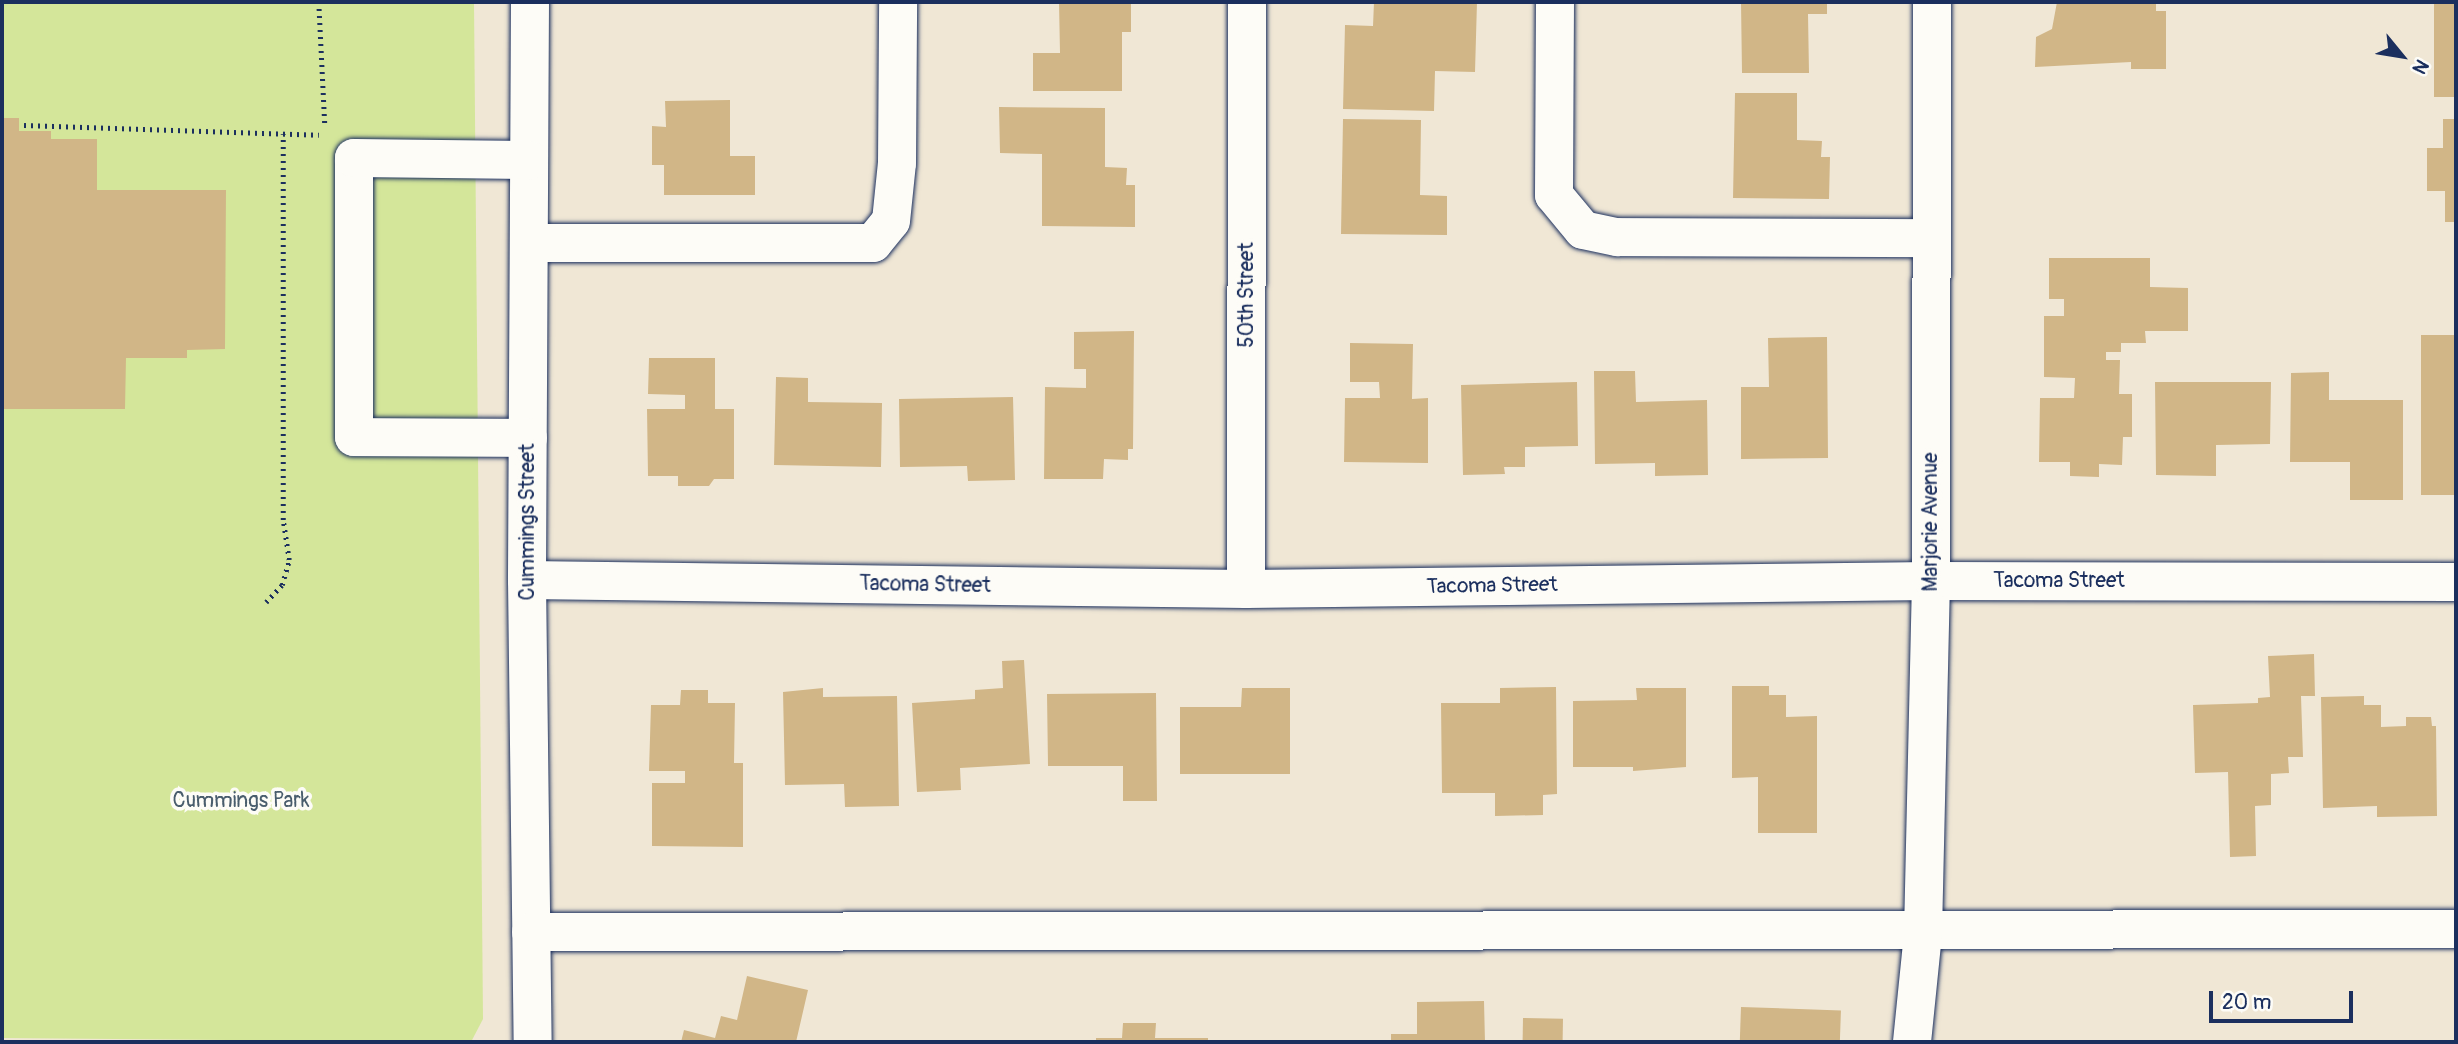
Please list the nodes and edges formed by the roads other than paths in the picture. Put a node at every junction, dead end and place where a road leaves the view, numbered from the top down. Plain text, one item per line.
1 (530, 2) edge
2 (898, 2) edge
3 (1247, 2) edge
4 (1555, 2) edge
5 (1932, 2) edge
6 (529, 160) junction
7 (1931, 237) junction
8 (529, 243) junction
9 (528, 438) junction
10 (527, 580) junction
11 (1931, 581) junction
12 (2456, 582) edge
13 (1246, 589) junction
14 (2456, 929) edge
15 (531, 932) junction
16 (1923, 933) junction
17 (533, 1042) edge
18 (1912, 1042) edge

1 - 6 street, Cummings Street
2 - 8 street
3 - 13 street, 50th Street
4 - 7 street
5 - 7 street, Marjorie Avenue
6 - 8 street, Cummings Street
6 - 9 street
7 - 11 street, Marjorie Avenue
8 - 9 street, Cummings Street
9 - 10 street, Cummings Street
10 - 13 street, Tacoma Street
10 - 15 street, Cummings Street
11 - 12 street, Tacoma Street
11 - 13 street, Tacoma Street
11 - 16 street, Marjorie Avenue
14 - 16 street
15 - 16 street
15 - 17 street, Cummings Street
16 - 18 street, Marjorie Avenue

